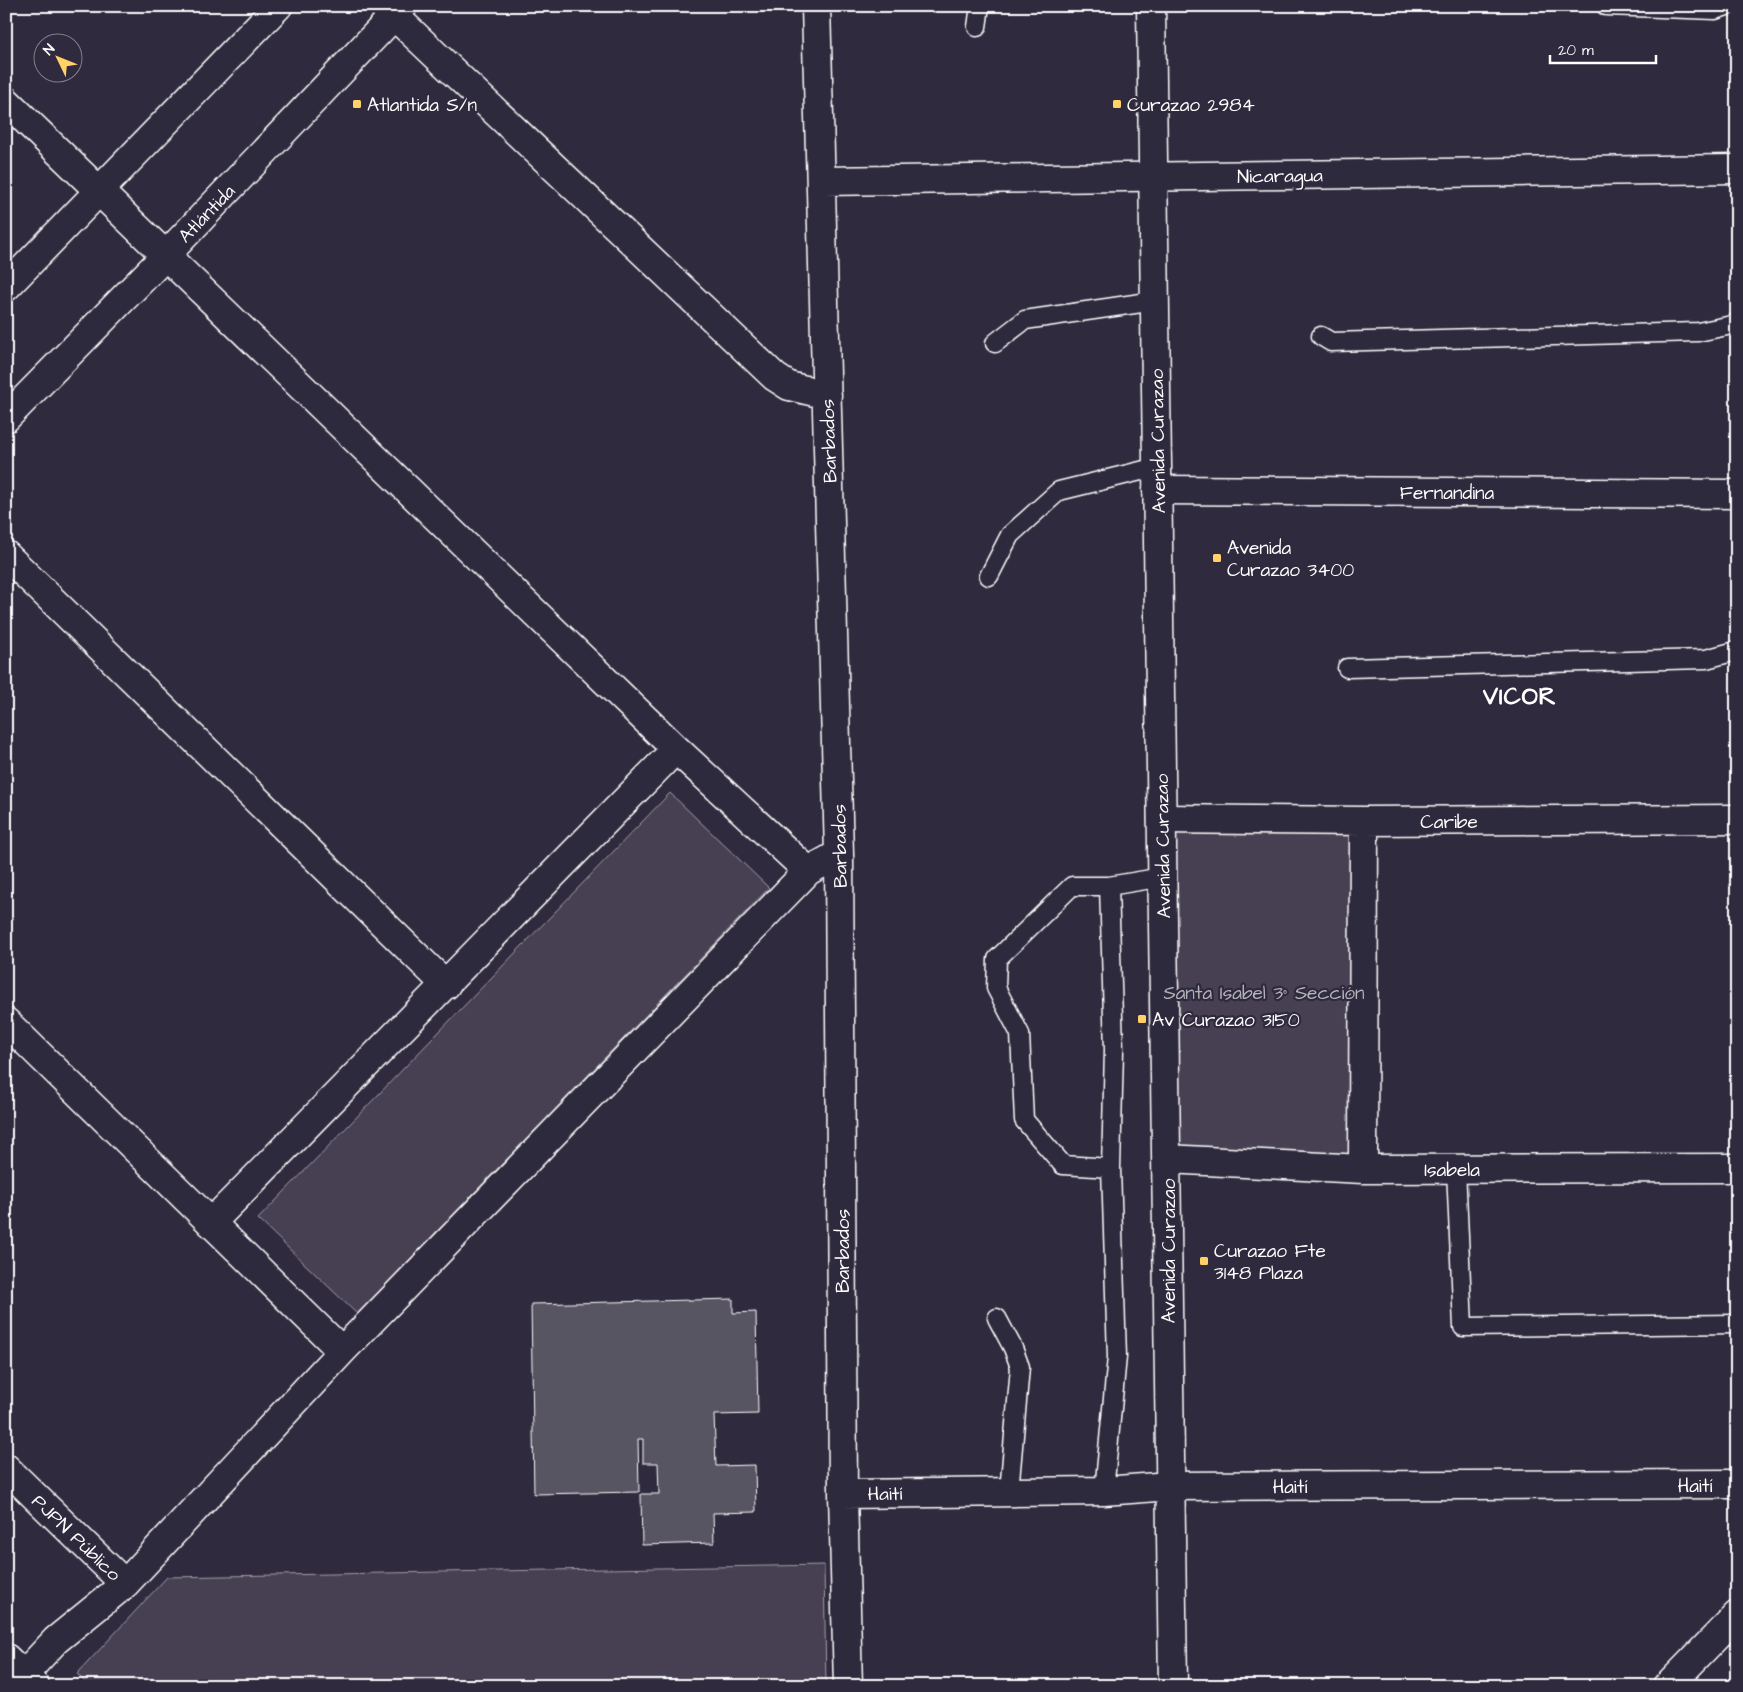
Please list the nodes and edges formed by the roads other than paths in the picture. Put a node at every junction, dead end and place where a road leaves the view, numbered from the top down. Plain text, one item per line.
1 (278, 6) edge
2 (816, 6) edge
3 (980, 6) edge
4 (1151, 6) edge
5 (1606, 6) edge
6 (1727, 6) edge
7 (394, 10) edge
8 (977, 27) dead end
9 (6, 101) edge
10 (1737, 170) edge
11 (1154, 177) junction
12 (822, 181) junction
13 (99, 190) junction
14 (166, 255) junction
15 (6, 288) edge
16 (1155, 301) junction
17 (1737, 322) edge
18 (1321, 336) dead end
19 (995, 343) dead end
20 (827, 395) junction
21 (6, 418) edge
22 (1157, 478) junction
23 (1737, 494) edge
24 (6, 555) edge
25 (989, 576) dead end
26 (1737, 649) edge
27 (1347, 668) dead end
28 (676, 749) junction
29 (1162, 819) junction
30 (1737, 819) edge
31 (1364, 821) junction
32 (839, 854) junction
33 (808, 871) junction
34 (1163, 877) junction
35 (1109, 886) junction
36 (446, 985) junction
37 (6, 1022) edge
38 (1167, 1160) junction
39 (1111, 1168) junction
40 (1737, 1168) edge
41 (1363, 1169) junction
42 (1456, 1169) junction
43 (211, 1223) junction
44 (997, 1318) dead end
45 (1737, 1324) edge
46 (342, 1351) junction
47 (6, 1468) edge
48 (1737, 1484) edge
49 (1170, 1486) junction
50 (1104, 1491) junction
51 (1009, 1492) junction
52 (843, 1494) junction
53 (125, 1584) junction
54 (1737, 1615) edge
55 (20, 1676) edge
56 (848, 1686) edge
57 (1173, 1686) edge
58 (1668, 1686) edge

1 - 13 street
2 - 12 street, Barbados
3 - 8 lane
4 - 11 street, Avenida Curazao
5 - 6 lane
7 - 14 street, Atlántida
7 - 20 street
9 - 13 street
10 - 11 street, Nicaragua
11 - 12 street, Nicaragua
11 - 16 street, Avenida Curazao
12 - 20 street, Barbados
13 - 14 street
13 - 15 street
14 - 21 street, Atlántida
14 - 28 street
16 - 19 lane
16 - 22 street, Avenida Curazao
17 - 18 lane
20 - 32 street, Barbados
22 - 23 street, Fernandina
22 - 25 lane
22 - 29 street, Avenida Curazao
24 - 36 street
26 - 27 lane
28 - 33 street
28 - 36 street
29 - 31 street, Caribe
29 - 34 street, Avenida Curazao
30 - 31 street, Caribe
31 - 41 street
32 - 33 street
32 - 52 street, Barbados
33 - 46 street
34 - 35 lane
34 - 38 street, Avenida Curazao
35 - 39 lane
35 - 39 lane
36 - 43 street
37 - 43 street
38 - 41 street, Isabela
38 - 49 street, Avenida Curazao
39 - 50 lane
40 - 42 street, Isabela
41 - 42 street, Isabela
42 - 45 lane
43 - 46 street
44 - 51 lane
46 - 53 street
47 - 53 street, PJPN Público
48 - 49 street, Haití
49 - 50 street, Haití
49 - 57 street, Avenida Curazao
50 - 51 street, Haití
51 - 52 street, Haití
52 - 56 street, Barbados
53 - 55 street
54 - 58 street

